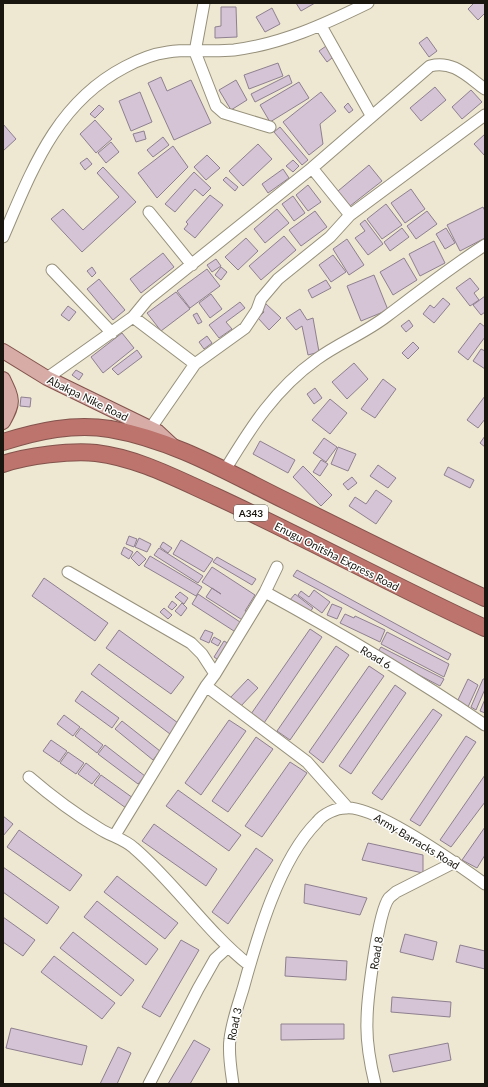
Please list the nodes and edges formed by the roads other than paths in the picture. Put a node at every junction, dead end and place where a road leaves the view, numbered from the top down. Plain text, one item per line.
1 (204, 3) edge
2 (368, 3) edge
3 (321, 26) junction
4 (195, 52) junction
5 (485, 89) edge
6 (371, 115) junction
7 (485, 115) edge
8 (270, 127) dead end
9 (312, 168) junction
10 (149, 212) dead end
11 (350, 215) junction
12 (3, 237) edge
13 (485, 245) edge
14 (192, 265) junction
15 (52, 270) dead end
16 (133, 317) junction
17 (112, 332) junction
18 (3, 351) edge
19 (195, 364) junction
20 (47, 378) junction
21 (3, 379) edge
22 (3, 422) edge
23 (150, 429) junction
24 (3, 442) edge
25 (173, 446) junction
26 (3, 464) edge
27 (225, 470) junction
28 (277, 567) dead end
29 (68, 572) dead end
30 (265, 592) junction
31 (485, 598) edge
32 (485, 628) edge
33 (215, 674) junction
34 (206, 686) junction
35 (485, 725) edge
36 (29, 777) dead end
37 (347, 808) junction
38 (115, 835) junction
39 (455, 862) junction
40 (485, 884) edge
41 (227, 948) junction
42 (249, 965) junction
43 (149, 1084) edge
44 (233, 1084) edge
45 (375, 1084) edge

1 - 4 street
2 - 3 street
3 - 4 street
3 - 6 street
4 - 8 street
4 - 12 street
5 - 6 street
6 - 9 street
7 - 11 street
9 - 11 street
9 - 14 street
10 - 14 street
11 - 19 street
13 - 27 street
14 - 16 street
15 - 17 street
16 - 17 street
16 - 19 street
17 - 20 street
18 - 20 main road, Abakpa Nike Road
19 - 23 street
20 - 23 main road, Abakpa Nike Road
21 - 22 main road
23 - 25 main road, Abakpa Nike Road
24 - 25 highway, A343
25 - 27 highway, A343
26 - 32 highway, Enugu Onitsha Express Road / A343
27 - 31 highway, A343
28 - 30 street
29 - 33 street
30 - 33 street
30 - 35 street, Road 6
33 - 34 street
34 - 37 street
34 - 38 street
36 - 38 street
37 - 39 street, Army Barracks Road
37 - 42 street, Army Barracks Road
38 - 41 street
39 - 40 street, Army Barracks Road
39 - 45 street, Road 8
41 - 42 street
41 - 43 street
42 - 44 street, Road 3

